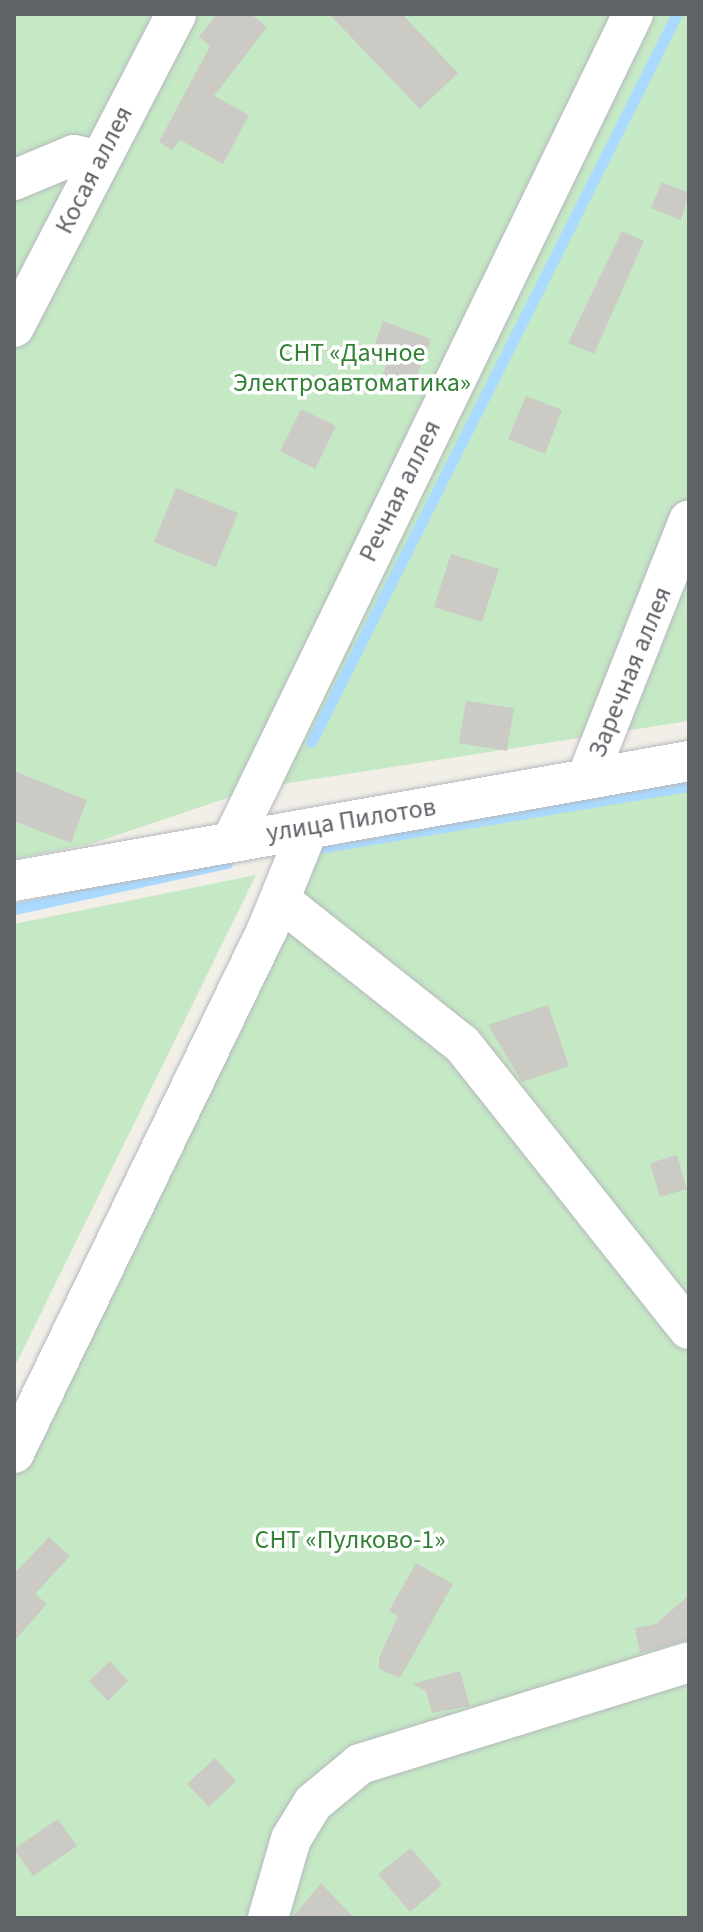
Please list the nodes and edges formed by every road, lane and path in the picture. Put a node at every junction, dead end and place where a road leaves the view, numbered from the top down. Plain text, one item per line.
1 (176, 14) edge
2 (633, 14) edge
3 (97, 160) junction
4 (14, 180) edge
5 (14, 327) edge
6 (689, 521) edge
7 (689, 761) edge
8 (587, 778) junction
9 (308, 829) junction
10 (233, 839) junction
11 (14, 881) edge
12 (280, 900) junction
13 (689, 1329) edge
14 (14, 1453) edge
15 (689, 1662) edge
16 (268, 1918) edge

1 - 3 street, Косая аллея
2 - 10 street, Речная аллея
3 - 4 street
3 - 5 street, Косая аллея
6 - 8 street, Заречная аллея
7 - 8 street, улица Пилотов
8 - 9 street, улица Пилотов
9 - 10 street, улица Пилотов
9 - 12 street
10 - 11 street, улица Пилотов
12 - 13 street
12 - 14 street
15 - 16 street

